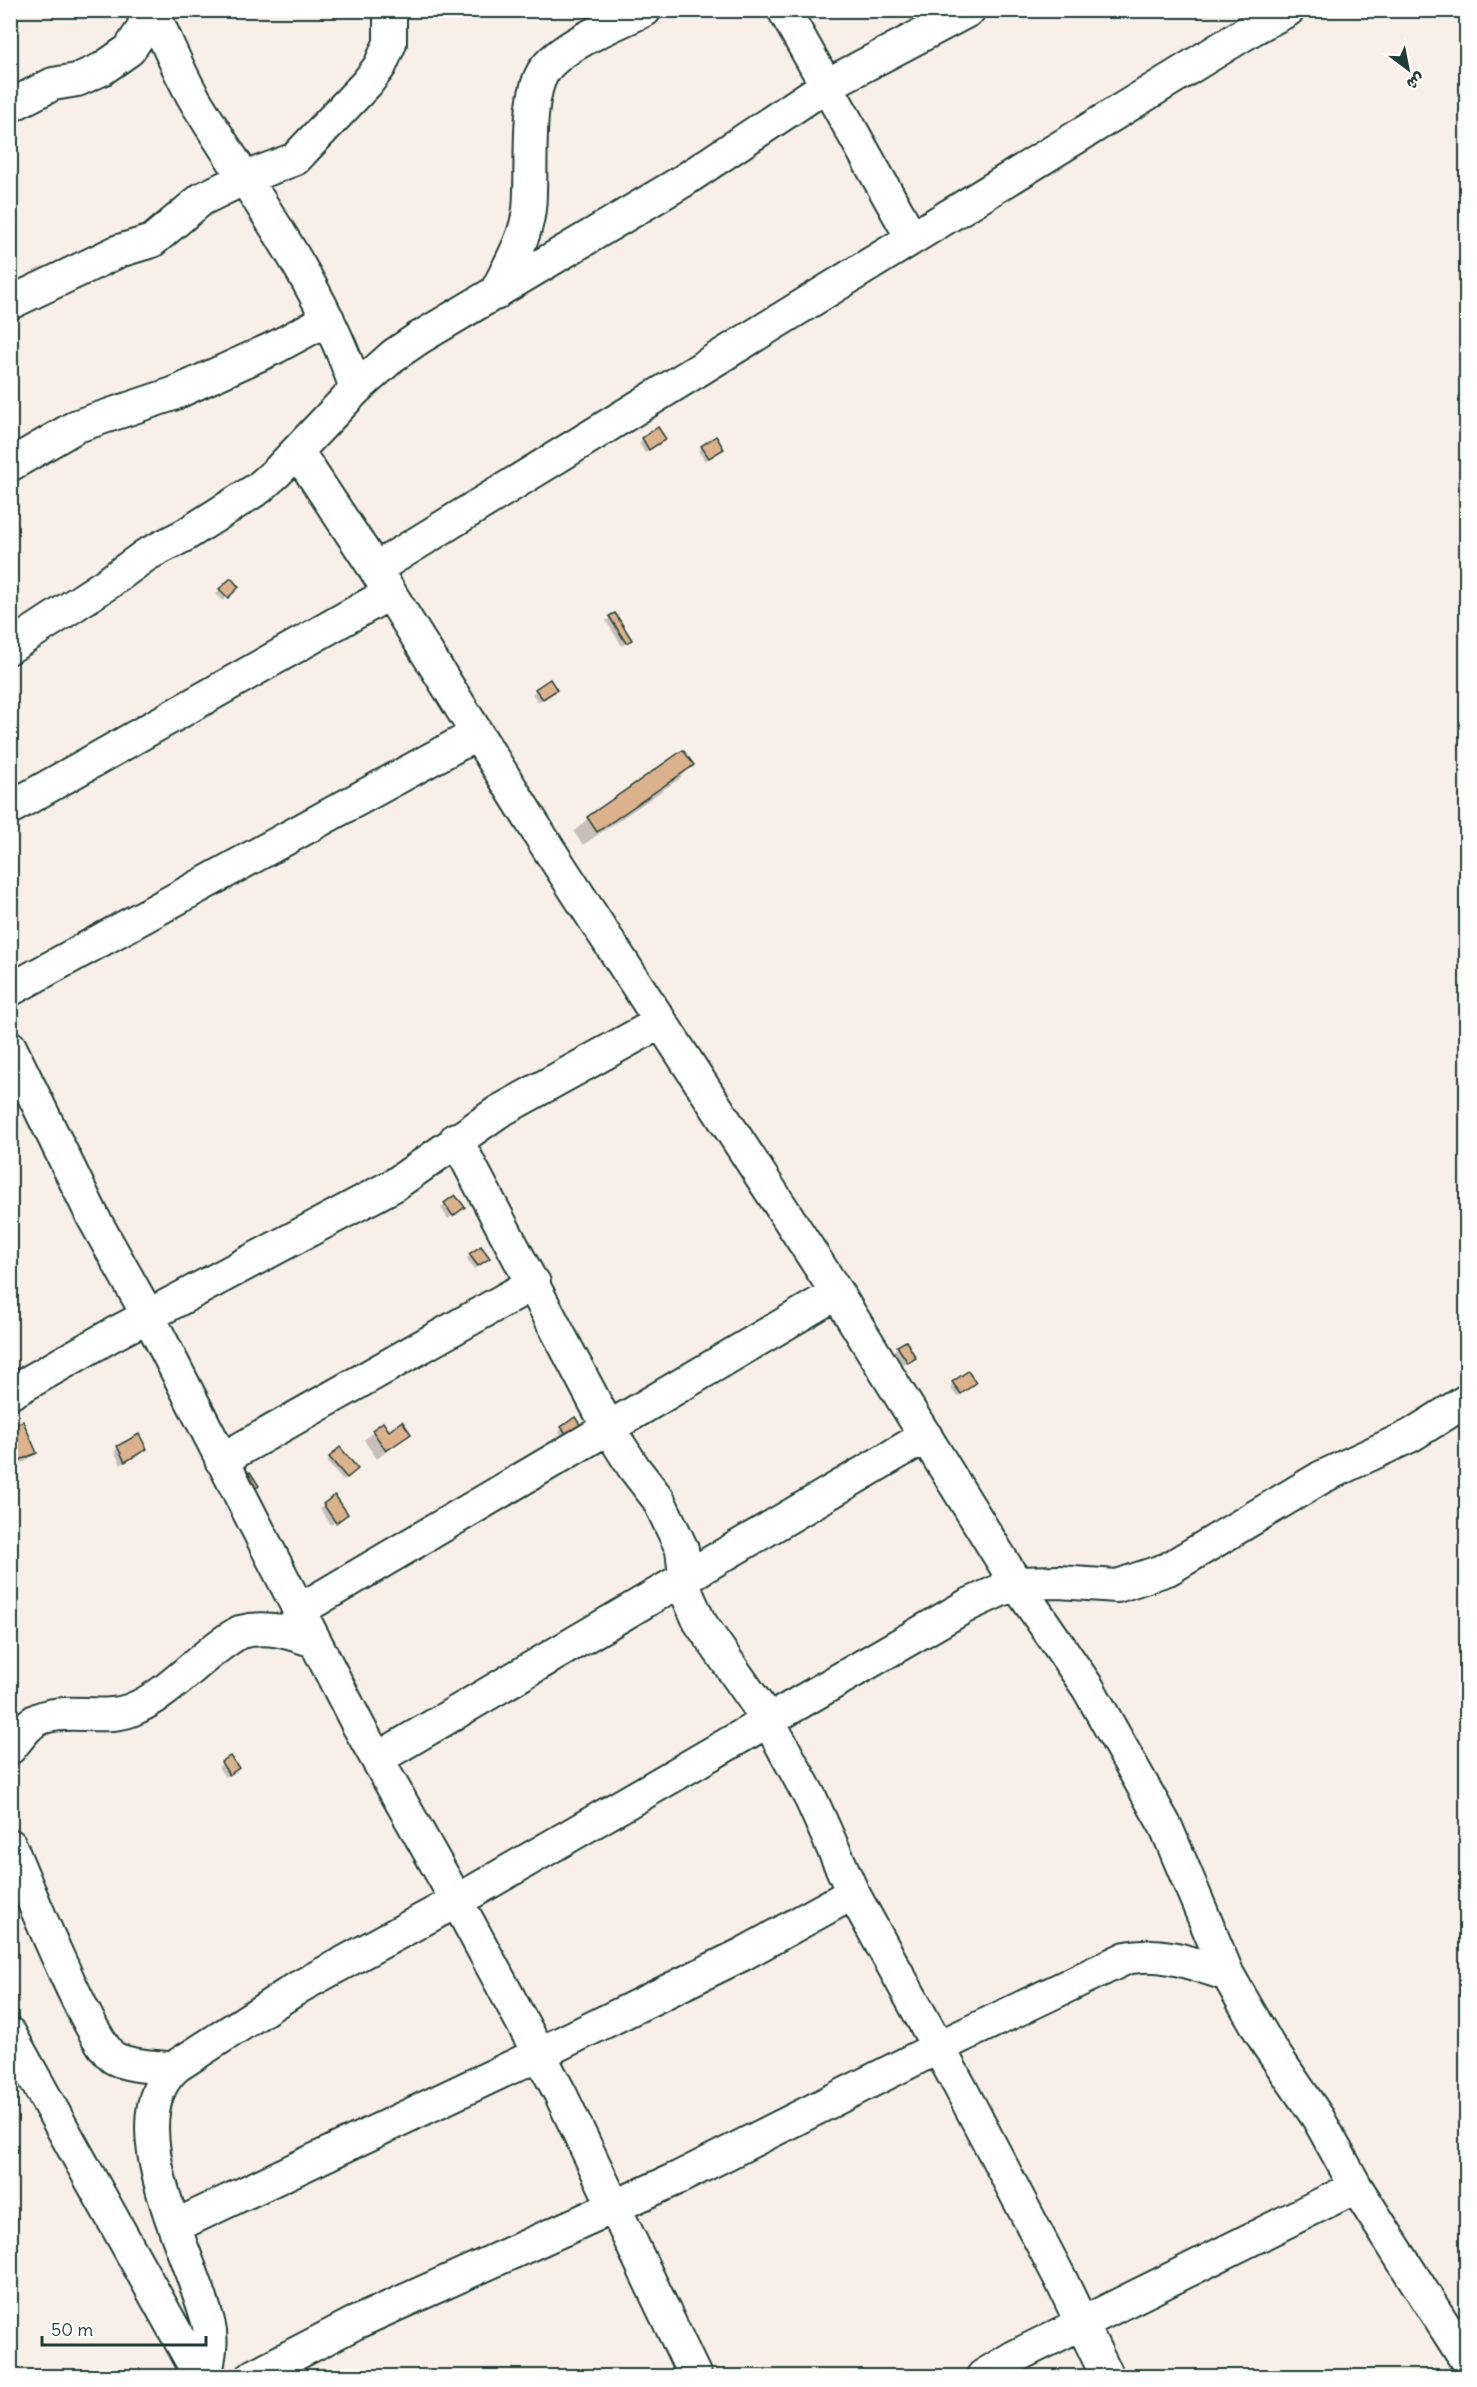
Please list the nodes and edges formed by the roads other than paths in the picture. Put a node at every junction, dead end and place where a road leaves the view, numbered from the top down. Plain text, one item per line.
1 (147, 10) edge
2 (152, 10) edge
3 (390, 10) edge
4 (645, 10) edge
5 (784, 10) edge
6 (969, 10) edge
7 (1288, 10) edge
8 (827, 86) junction
9 (10, 106) edge
10 (244, 178) junction
11 (912, 238) junction
12 (495, 294) junction
13 (10, 303) edge
14 (328, 319) junction
15 (356, 389) junction
16 (297, 451) junction
17 (10, 465) edge
18 (382, 581) junction
19 (10, 648) edge
20 (477, 734) junction
21 (10, 808) edge
22 (10, 990) edge
23 (661, 1022) junction
24 (10, 1047) edge
25 (456, 1139) junction
26 (534, 1283) junction
27 (837, 1293) junction
28 (149, 1317) junction
29 (10, 1393) edge
30 (1467, 1401) edge
31 (609, 1428) junction
32 (926, 1436) junction
33 (221, 1460) junction
34 (686, 1577) junction
35 (1016, 1583) junction
36 (298, 1611) junction
37 (314, 1641) junction
38 (768, 1720) junction
39 (10, 1748) edge
40 (376, 1760) junction
41 (10, 1845) edge
42 (853, 1893) junction
43 (457, 1901) junction
44 (1228, 1975) junction
45 (10, 2034) edge
46 (939, 2047) junction
47 (539, 2054) junction
48 (173, 2069) junction
49 (1356, 2187) junction
50 (616, 2206) junction
51 (175, 2226) junction
52 (1082, 2324) junction
53 (1467, 2360) edge
54 (200, 2376) edge
55 (206, 2376) edge
56 (253, 2376) edge
57 (695, 2376) edge
58 (983, 2376) edge
59 (1107, 2376) edge

1 - 9 street
2 - 10 street
3 - 10 street
4 - 12 street
5 - 8 street
6 - 8 street
7 - 11 street
8 - 11 street
8 - 12 street
10 - 13 street
10 - 14 street
11 - 18 street
12 - 15 street
14 - 15 street
14 - 17 street
15 - 16 street
16 - 18 street
16 - 19 street
18 - 20 street
18 - 21 street
20 - 22 street
20 - 23 street
23 - 25 street
23 - 27 street
24 - 28 street
25 - 26 street
25 - 28 street
26 - 31 street
26 - 33 street
27 - 31 street
27 - 32 street
28 - 29 street
28 - 33 street
30 - 35 street
31 - 34 street
31 - 36 street
32 - 34 street
32 - 35 street
33 - 36 street
34 - 38 street
34 - 40 street
35 - 38 street
35 - 44 street
36 - 37 street
37 - 39 street
37 - 40 street
38 - 42 street
38 - 43 street
40 - 43 street
41 - 48 street
42 - 46 street
42 - 47 street
43 - 47 street
43 - 48 street
44 - 46 street
44 - 49 street
45 - 54 street
46 - 50 street
46 - 52 street
47 - 50 street
47 - 51 street
48 - 51 street
49 - 52 street
49 - 53 street
50 - 56 street
50 - 57 street
51 - 55 street
52 - 58 street
52 - 59 street

